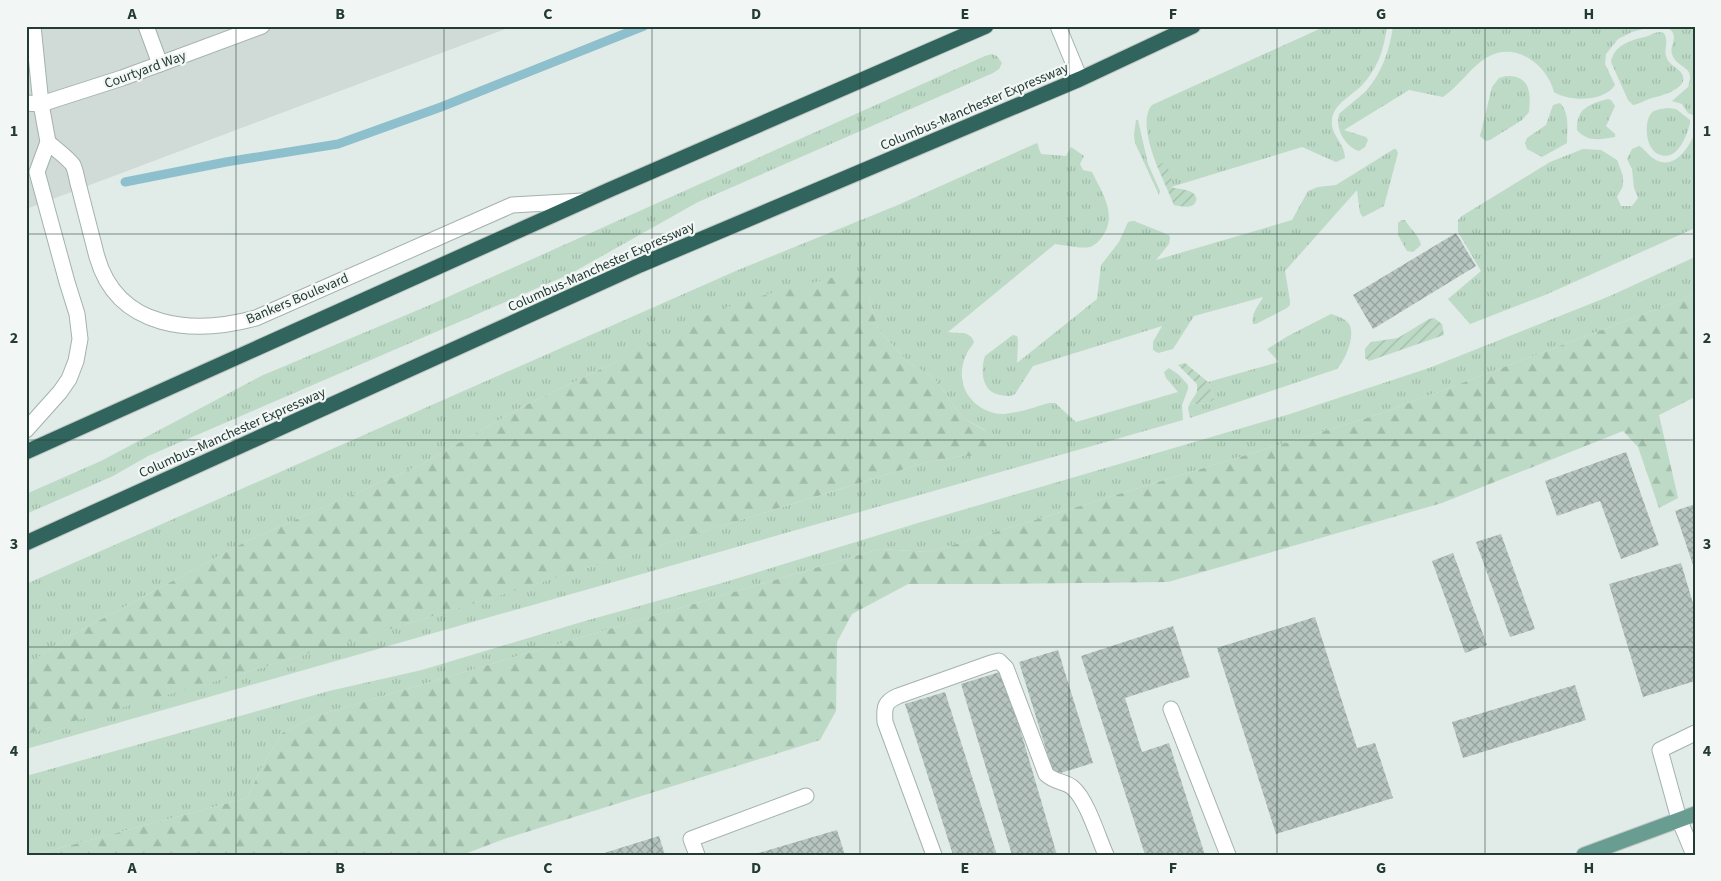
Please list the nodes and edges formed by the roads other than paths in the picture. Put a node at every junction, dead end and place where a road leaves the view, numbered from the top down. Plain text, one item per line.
1 (33, 26) edge
2 (146, 26) edge
3 (262, 26) edge
4 (986, 26) edge
5 (1058, 26) edge
6 (1193, 26) edge
7 (160, 64) junction
8 (1080, 79) junction
9 (34, 104) edge
10 (48, 142) junction
11 (585, 201) junction
12 (26, 430) edge
13 (26, 452) edge
14 (26, 543) edge
15 (1171, 709) dead end
16 (1695, 733) edge
17 (806, 796) dead end
18 (1695, 814) edge
19 (1679, 819) junction
20 (697, 855) edge
21 (934, 855) edge
22 (1106, 855) edge
23 (1228, 855) edge
24 (1584, 855) edge
25 (1694, 855) edge

1 - 9 street
2 - 7 street
3 - 7 street, Courtyard Way
4 - 11 highway
5 - 8 street
6 - 8 highway, Columbus-Manchester Expressway
7 - 9 street, Courtyard Way
8 - 14 highway, Columbus-Manchester Expressway
9 - 10 street
10 - 11 street, Bankers Boulevard
10 - 12 street
11 - 13 highway
15 - 23 street
16 - 19 street
17 - 20 street
18 - 19 main road
19 - 24 main road
19 - 25 street
21 - 22 street

